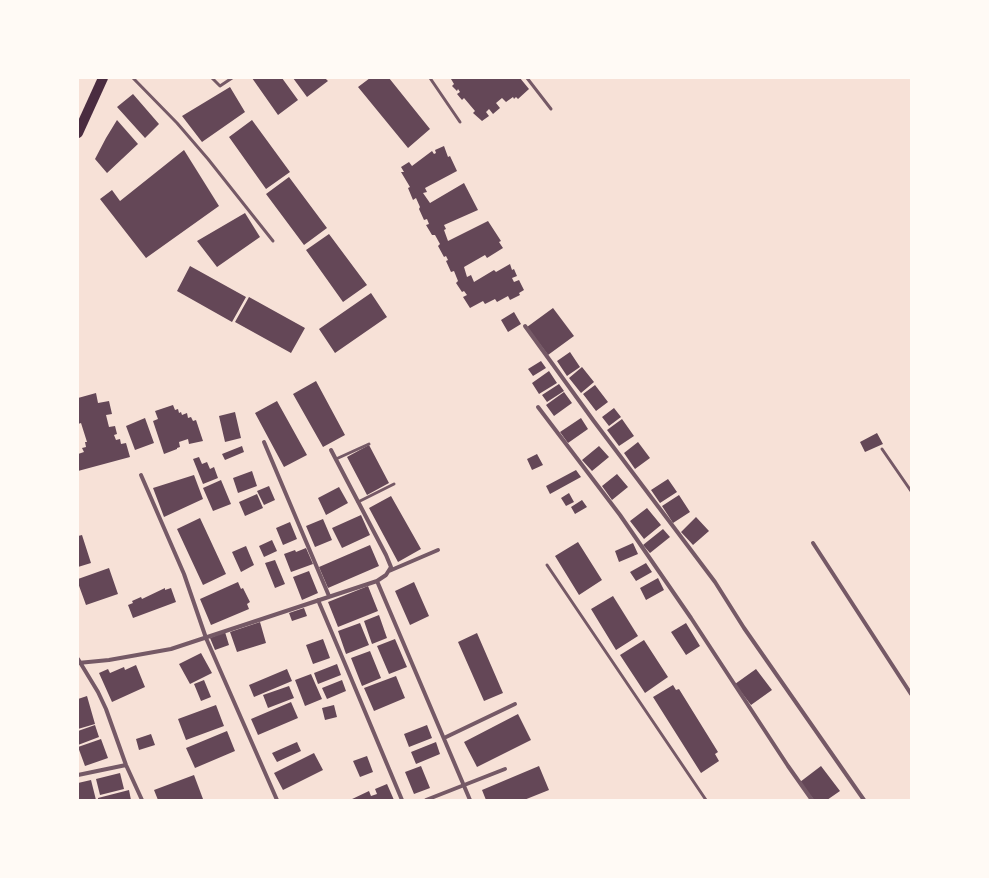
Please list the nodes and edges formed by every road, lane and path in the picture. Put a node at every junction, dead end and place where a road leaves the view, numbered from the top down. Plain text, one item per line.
1 (103, 78) edge
2 (133, 78) edge
3 (212, 78) edge
4 (232, 78) edge
5 (430, 78) edge
6 (527, 78) edge
7 (551, 109) dead end
8 (460, 122) dead end
9 (78, 133) edge
10 (273, 241) dead end
11 (525, 326) dead end
12 (538, 407) dead end
13 (264, 442) dead end
14 (369, 444) dead end
15 (882, 449) dead end
16 (331, 450) dead end
17 (336, 460) junction
18 (141, 475) dead end
19 (394, 484) dead end
20 (911, 491) edge
21 (358, 502) junction
22 (813, 543) dead end
23 (438, 550) dead end
24 (547, 565) dead end
25 (388, 571) junction
26 (377, 581) junction
27 (329, 596) junction
28 (318, 600) junction
29 (206, 638) junction
30 (78, 661) edge
31 (911, 694) edge
32 (516, 704) dead end
33 (444, 738) junction
34 (126, 765) junction
35 (505, 769) dead end
36 (78, 775) edge
37 (464, 785) junction
38 (142, 800) edge
39 (277, 800) edge
40 (402, 800) edge
41 (426, 800) edge
42 (470, 800) edge
43 (706, 800) edge
44 (812, 800) edge
45 (864, 800) edge

1 - 9 main road
2 - 10 lane
3 - 4 lane
5 - 8 lane
6 - 7 lane
11 - 45 street
12 - 44 street
13 - 27 street
14 - 17 lane
15 - 20 lane
16 - 17 street
17 - 21 street
18 - 29 street
19 - 21 lane
21 - 25 street
22 - 31 street
23 - 25 street
24 - 43 lane
25 - 26 street
26 - 27 street
26 - 33 street
27 - 28 street
28 - 29 street
28 - 40 street
29 - 30 street
29 - 39 street
30 - 34 street
32 - 33 street
33 - 37 street
34 - 36 street
34 - 38 street
35 - 37 street
37 - 41 street
37 - 42 street

